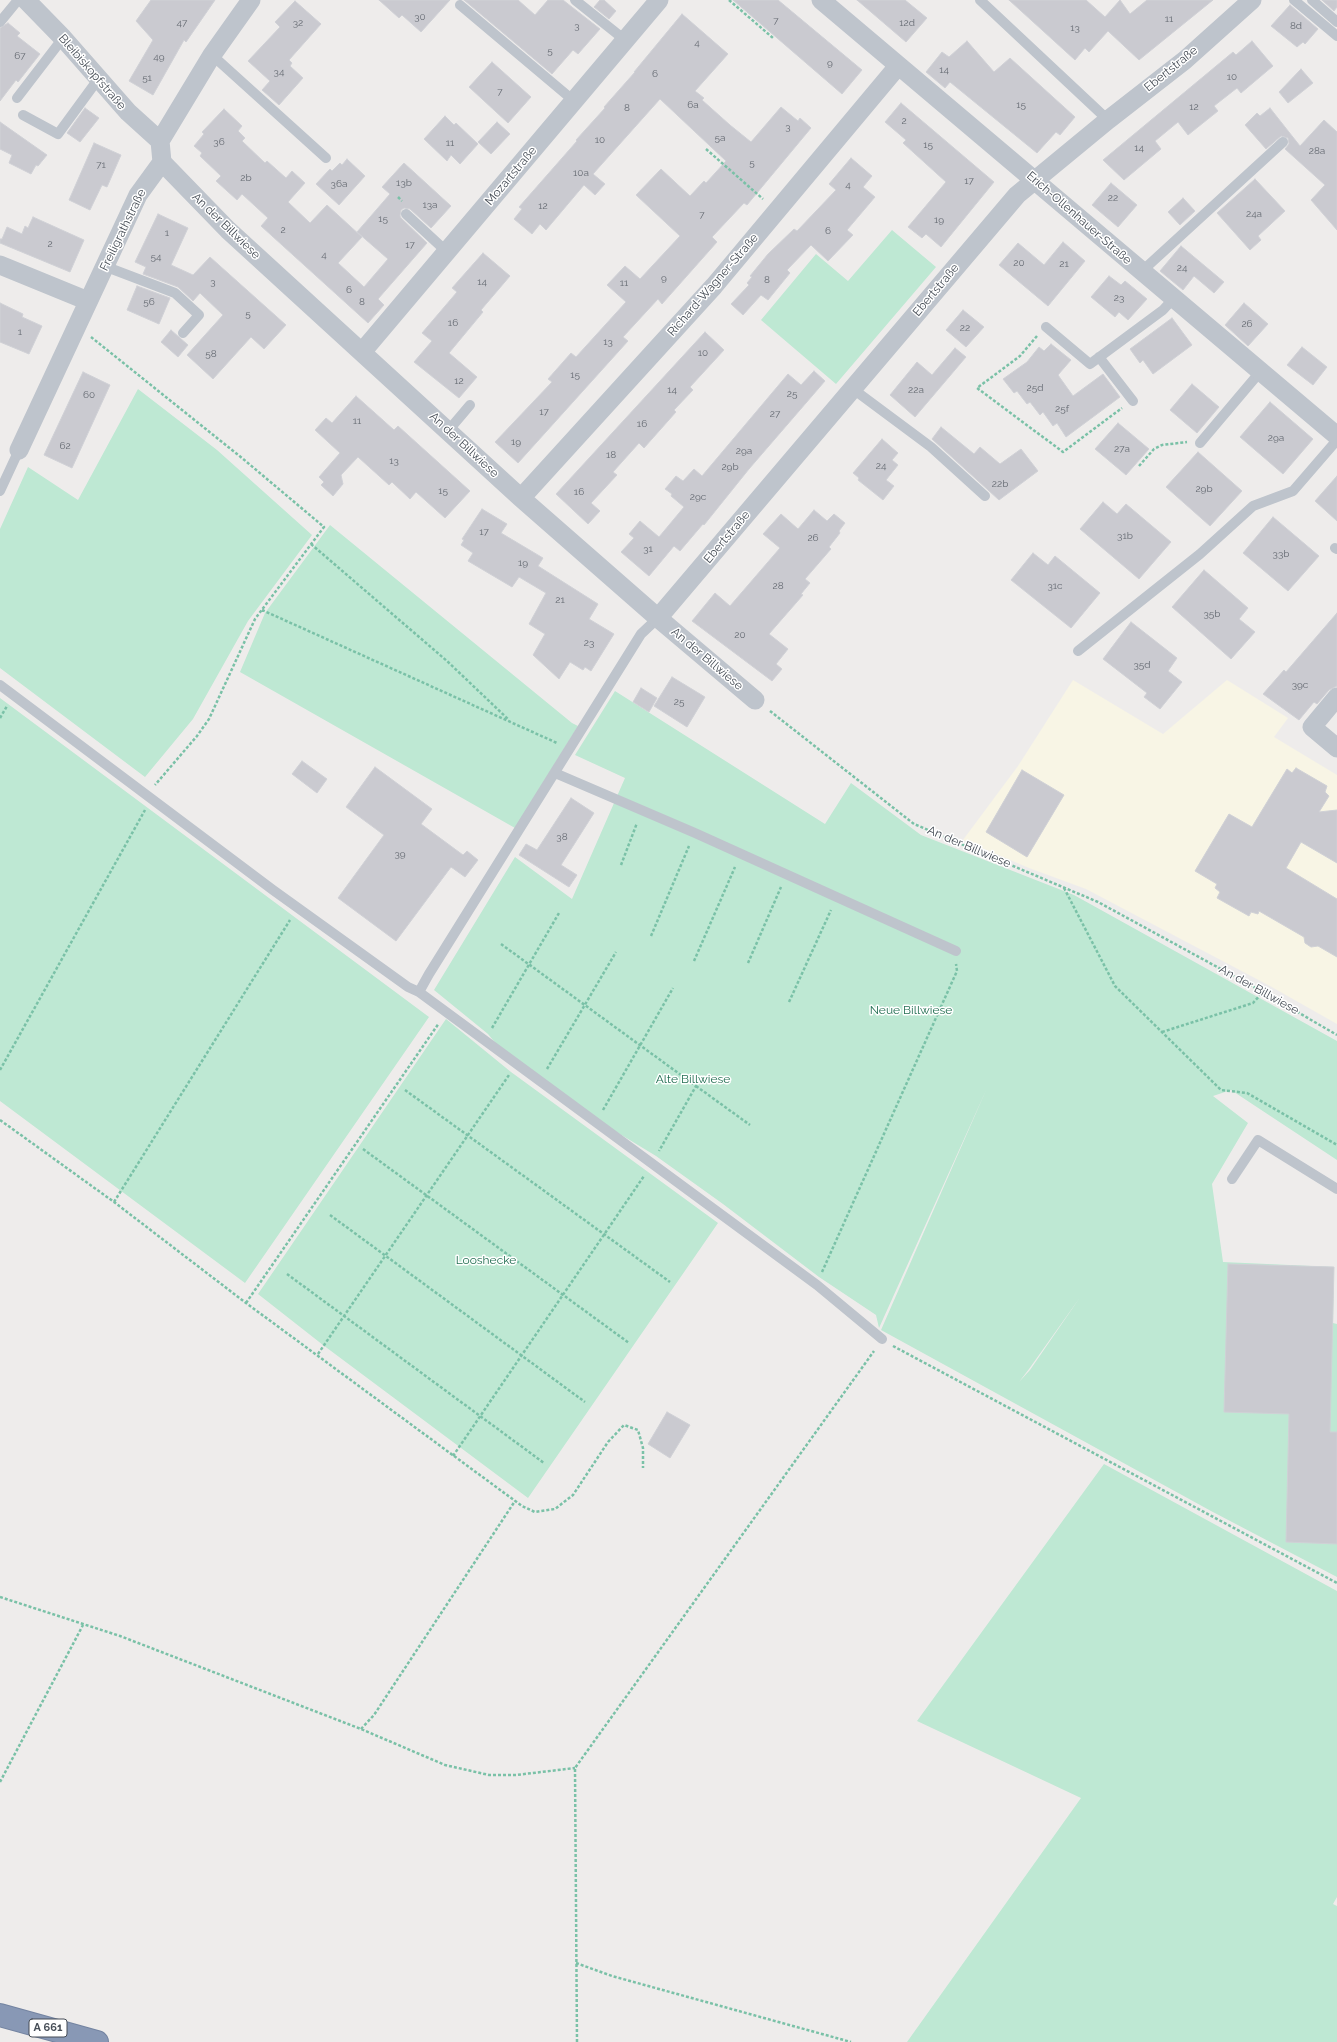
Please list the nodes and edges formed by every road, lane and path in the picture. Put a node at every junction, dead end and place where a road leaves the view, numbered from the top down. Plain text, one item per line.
1 (18, 0) edge
2 (26, 0) edge
3 (251, 0) edge
4 (575, 0) edge
5 (659, 0) edge
6 (729, 0) edge
7 (821, 0) edge
8 (980, 0) edge
9 (1252, 0) edge
10 (1294, 0) edge
11 (1312, 0) edge
12 (460, 5) dead end
13 (0, 22) edge
14 (1337, 22) edge
15 (1337, 36) edge
16 (63, 38) junction
17 (773, 38) dead end
18 (625, 40) junction
19 (212, 55) junction
20 (898, 66) junction
21 (99, 78) junction
22 (17, 98) dead end
23 (574, 101) junction
24 (23, 116) dead end
25 (1108, 120) junction
26 (160, 141) junction
27 (1283, 142) dead end
28 (706, 149) dead end
29 (326, 158) dead end
30 (162, 162) junction
31 (1035, 180) junction
32 (776, 211) junction
33 (406, 214) dead end
34 (447, 252) junction
35 (0, 264) edge
36 (104, 266) junction
37 (1141, 272) junction
38 (1173, 299) junction
39 (88, 301) junction
40 (77, 326) junction
41 (1046, 327) joint
42 (184, 333) dead end
43 (362, 352) junction
44 (1099, 357) junction
45 (1260, 372) junction
46 (853, 389) junction
47 (1132, 401) joint
48 (470, 405) dead end
49 (448, 431) junction
50 (1337, 436) edge
51 (1337, 440) edge
52 (1200, 443) joint
53 (19, 450) joint
54 (1139, 466) dead end
55 (0, 491) edge
56 (985, 496) dead end
57 (521, 498) junction
58 (311, 544) junction
59 (262, 610) junction
60 (658, 618) junction
61 (1078, 651) dead end
62 (0, 685) edge
63 (1337, 697) edge
64 (755, 700) joint
65 (510, 722) junction
66 (1337, 748) edge
67 (570, 749) junction
68 (555, 773) junction
69 (152, 798) junction
70 (643, 810) junction
71 (695, 833) junction
72 (741, 854) junction
73 (621, 866) dead end
74 (787, 874) junction
75 (1064, 887) junction
76 (837, 896) junction
77 (298, 907) junction
78 (559, 913) dead end
79 (651, 936) dead end
80 (501, 944) dead end
81 (956, 951) joint
82 (616, 952) dead end
83 (694, 961) dead end
84 (748, 963) dead end
85 (529, 965) junction
86 (673, 988) dead end
87 (419, 992) junction
88 (1263, 992) junction
89 (789, 1002) dead end
90 (584, 1005) junction
91 (446, 1013) junction
92 (1162, 1032) junction
93 (1337, 1035) edge
94 (484, 1040) junction
95 (640, 1046) junction
96 (516, 1064) junction
97 (0, 1070) edge
98 (545, 1073) dead end
99 (696, 1086) junction
100 (405, 1090) dead end
101 (601, 1114) dead end
102 (0, 1120) edge
103 (750, 1125) dead end
104 (467, 1136) junction
105 (1337, 1145) edge
106 (363, 1150) dead end
107 (651, 1164) junction
108 (1232, 1180) dead end
109 (1337, 1189) edge
110 (426, 1195) junction
111 (114, 1202) junction
112 (330, 1214) dead end
113 (604, 1236) junction
114 (385, 1256) junction
115 (287, 1274) dead end
116 (670, 1282) dead end
117 (817, 1285) junction
118 (563, 1296) junction
119 (246, 1302) junction
120 (343, 1316) junction
121 (882, 1339) junction
122 (629, 1343) dead end
123 (318, 1354) junction
124 (521, 1356) junction
125 (585, 1402) dead end
126 (479, 1417) junction
127 (453, 1456) junction
128 (544, 1464) dead end
129 (643, 1468) dead end
130 (515, 1501) junction
131 (1337, 1584) edge
132 (0, 1597) edge
133 (83, 1625) junction
134 (361, 1730) junction
135 (575, 1768) junction
136 (0, 1782) edge
137 (576, 1962) junction
138 (0, 2015) edge
139 (97, 2042) edge
140 (577, 2042) edge
141 (851, 2042) edge

1 - 13 lane
2 - 16 street, Bleibiskopfstraße
3 - 19 street
4 - 18 lane
5 - 18 street, Mozartstraße
6 - 17 path
7 - 20 street, Erich-Ollenhauer-Straße
8 - 25 lane
9 - 25 street, Ebertstraße
10 - 15 lane
11 - 14 lane
12 - 23 lane
16 - 21 street, Bleibiskopfstraße
16 - 22 lane
18 - 23 street, Mozartstraße
19 - 26 street
19 - 29 lane
20 - 31 street, Erich-Ollenhauer-Straße
20 - 32 street, Richard-Wagner-Straße
21 - 24 lane
21 - 26 street, Bleibiskopfstraße
23 - 34 street, Mozartstraße
25 - 31 street, Ebertstraße
26 - 30 street
27 - 37 lane
28 - 32 path
30 - 36 street, Freiligrathstraße
30 - 43 street, An der Billwiese
31 - 37 street, Erich-Ollenhauer-Straße
31 - 46 street, Ebertstraße
32 - 57 street, Richard-Wagner-Straße
33 - 34 lane
34 - 43 street, Mozartstraße
35 - 39 street
36 - 39 street, Freiligrathstraße
36 - 42 lane
37 - 38 street, Erich-Ollenhauer-Straße
38 - 44 lane
38 - 45 street, Erich-Ollenhauer-Straße
39 - 40 street, Freiligrathstraße
40 - 53 street, Freiligrathstraße
40 - 58 path
41 - 44 lane
41 - 47 path
43 - 49 street, An der Billwiese
44 - 47 lane
45 - 50 street, Erich-Ollenhauer-Straße
45 - 52 lane
46 - 56 lane
46 - 60 street, Ebertstraße
48 - 49 lane
49 - 57 street, An der Billwiese
51 - 61 lane
52 - 54 path
53 - 55 lane
57 - 60 street, An der Billwiese
58 - 59 path
58 - 65 path
59 - 65 path
59 - 69 path
60 - 64 street, An der Billwiese
60 - 67 lane
62 - 69 lane
63 - 66 street
64 - 75 path, An der Billwiese
65 - 67 path
67 - 68 lane
68 - 70 lane
68 - 87 lane
69 - 77 lane
69 - 97 path
70 - 71 lane
70 - 73 path
71 - 72 lane
71 - 79 path
72 - 74 lane
72 - 83 path
74 - 76 lane
74 - 84 path
75 - 88 path, An der Billwiese
75 - 92 path
76 - 81 lane
76 - 89 path
77 - 87 lane
77 - 111 path
78 - 85 path
80 - 85 path
81 - 117 path
82 - 90 path
85 - 90 path
85 - 94 path
86 - 95 path
87 - 91 lane
88 - 92 path
88 - 93 path, An der Billwiese
90 - 95 path
90 - 98 path
91 - 94 lane
91 - 119 path
92 - 105 path
94 - 96 lane
95 - 99 path
95 - 101 path
96 - 104 path
96 - 107 lane
99 - 103 path
99 - 107 path
100 - 104 path
102 - 111 path
104 - 110 path
104 - 113 path
106 - 110 path
107 - 113 path
107 - 117 lane
108 - 109 lane
110 - 114 path
110 - 118 path
111 - 119 path
112 - 114 path
113 - 116 path
113 - 118 path
114 - 120 path
114 - 124 path
115 - 120 path
117 - 121 lane
118 - 122 path
118 - 124 path
119 - 123 path
120 - 123 path
120 - 126 path
121 - 131 path
121 - 135 path
123 - 127 path
124 - 125 path
124 - 126 path
126 - 127 path
126 - 128 path
127 - 130 path
129 - 130 path
130 - 134 path
132 - 133 path
133 - 134 path
133 - 136 path
134 - 135 path
135 - 137 path
137 - 140 path
137 - 141 path
138 - 139 highway, A 661

